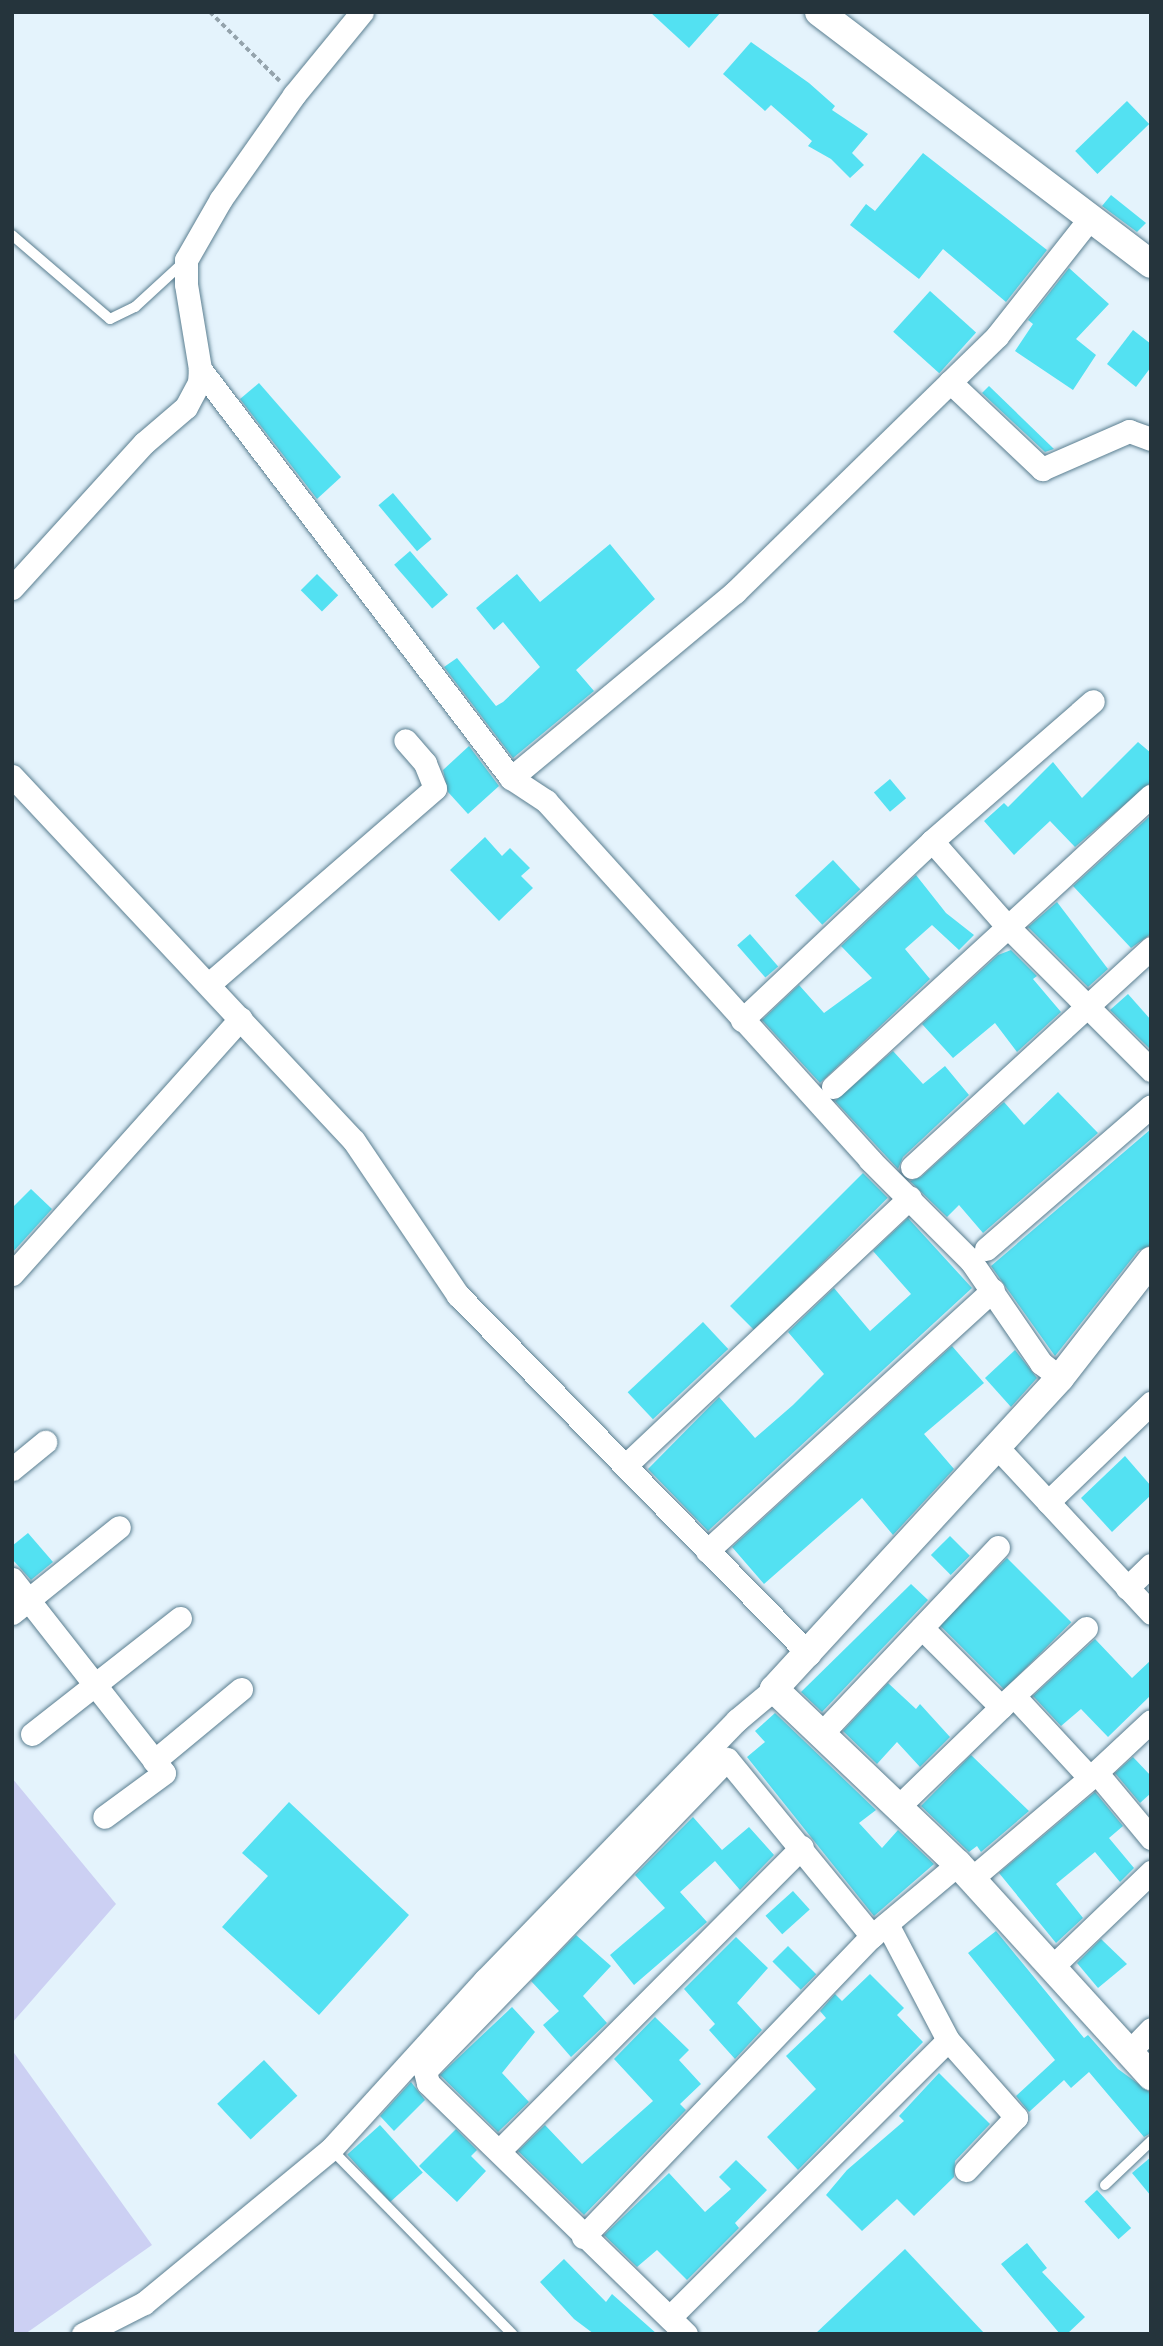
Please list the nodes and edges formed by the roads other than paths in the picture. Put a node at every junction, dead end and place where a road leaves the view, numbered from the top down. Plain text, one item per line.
1 (362, 12) edge
2 (819, 12) edge
3 (1091, 218) junction
4 (12, 235) edge
5 (186, 260) junction
6 (1151, 264) edge
7 (200, 376) junction
8 (950, 382) junction
9 (1151, 439) edge
10 (12, 588) edge
11 (1094, 701) dead end
12 (405, 740) dead end
13 (12, 776) edge
14 (510, 778) junction
15 (1151, 796) edge
16 (932, 841) junction
17 (1006, 925) junction
18 (1151, 948) edge
19 (209, 984) junction
20 (1087, 1007) junction
21 (241, 1018) junction
22 (742, 1020) junction
23 (1151, 1070) edge
24 (833, 1087) dead end
25 (1151, 1106) edge
26 (912, 1167) dead end
27 (910, 1197) junction
28 (986, 1249) dead end
29 (1151, 1261) edge
30 (12, 1274) edge
31 (993, 1290) junction
32 (1060, 1378) junction
33 (1151, 1403) edge
34 (45, 1442) dead end
35 (996, 1446) junction
36 (626, 1465) junction
37 (12, 1469) edge
38 (1048, 1502) junction
39 (119, 1527) dead end
40 (998, 1547) dead end
41 (706, 1551) junction
42 (1151, 1565) edge
43 (12, 1579) edge
44 (1127, 1588) junction
45 (20, 1606) edge
46 (1151, 1613) edge
47 (180, 1618) dead end
48 (922, 1628) junction
49 (1086, 1628) dead end
50 (808, 1654) junction
51 (95, 1686) junction
52 (241, 1689) dead end
53 (774, 1689) junction
54 (1007, 1702) junction
55 (1151, 1721) edge
56 (822, 1733) junction
57 (32, 1734) dead end
58 (153, 1761) junction
59 (1093, 1775) junction
60 (899, 1806) junction
61 (104, 1817) dead end
62 (1151, 1838) edge
63 (802, 1847) junction
64 (965, 1871) junction
65 (1151, 1872) edge
66 (879, 1930) junction
67 (1053, 1966) junction
68 (1151, 2029) edge
69 (948, 2040) junction
70 (1128, 2053) junction
71 (1151, 2076) edge
72 (1151, 2141) edge
73 (331, 2150) junction
74 (499, 2151) junction
75 (966, 2170) dead end
76 (1105, 2185) dead end
77 (583, 2236) junction
78 (678, 2326) edge
79 (83, 2334) edge
80 (512, 2334) edge

1 - 5 street
2 - 3 street
3 - 6 street
3 - 8 street
4 - 5 lane
5 - 7 street
7 - 10 street
7 - 14 street
8 - 9 street
8 - 14 street
11 - 16 street
12 - 19 street
13 - 19 street
14 - 22 street
15 - 17 street
16 - 17 street
16 - 22 street
17 - 20 street
17 - 24 street
18 - 20 street
19 - 21 street
20 - 23 street
20 - 26 street
21 - 30 street
21 - 36 street
22 - 27 street
25 - 28 street
27 - 31 street
27 - 36 street
29 - 32 street
31 - 32 street
31 - 41 street
32 - 35 street
33 - 38 street
34 - 37 street
35 - 38 street
35 - 50 street
36 - 41 street
38 - 44 street
39 - 45 street
40 - 48 street
41 - 50 street
42 - 44 street
43 - 45 street
44 - 46 street
45 - 51 street
47 - 51 street
48 - 54 street
48 - 56 street
49 - 54 street
50 - 53 street
51 - 57 street
51 - 58 street
52 - 58 street
53 - 56 street
53 - 73 street
54 - 59 street
54 - 60 street
55 - 59 street
56 - 60 street
58 - 61 street
59 - 62 street
59 - 64 street
60 - 64 street
63 - 66 street
63 - 74 street
63 - 74 street
64 - 66 street
64 - 67 street
65 - 67 street
66 - 69 street
66 - 77 street
67 - 70 street
68 - 70 street
69 - 75 street
69 - 78 street
70 - 71 street
72 - 76 lane
73 - 79 street
73 - 80 lane
74 - 77 street
77 - 78 street

